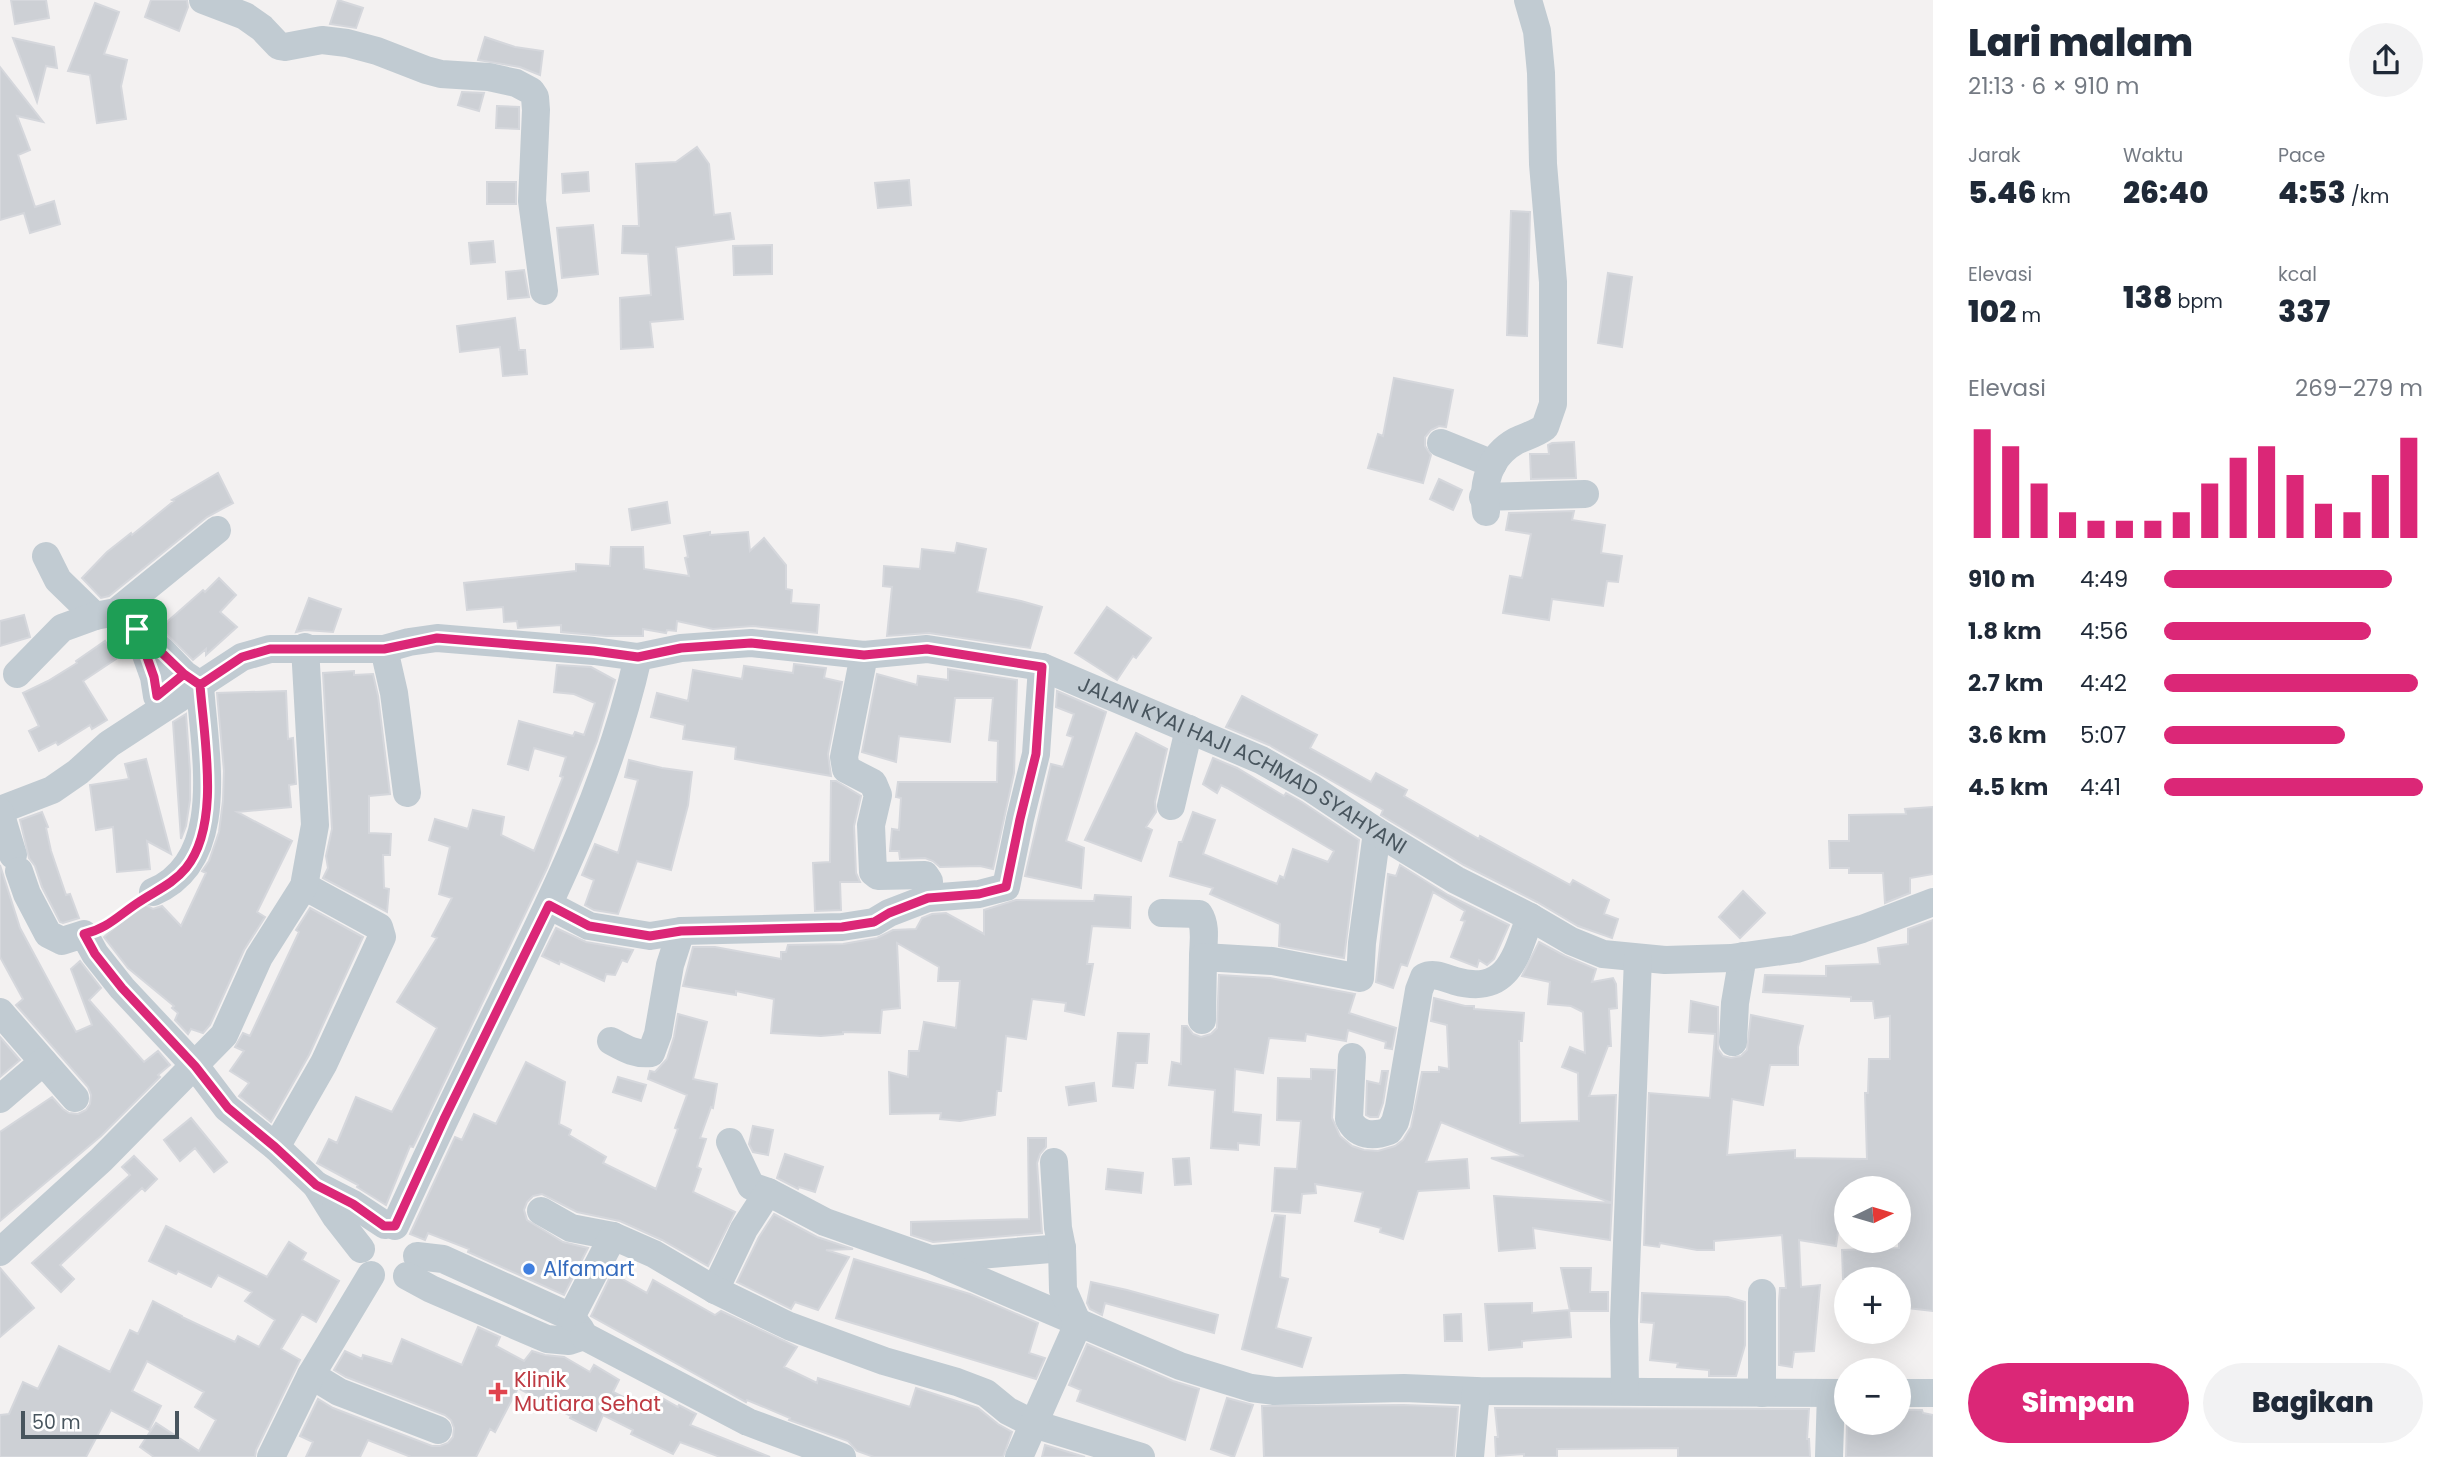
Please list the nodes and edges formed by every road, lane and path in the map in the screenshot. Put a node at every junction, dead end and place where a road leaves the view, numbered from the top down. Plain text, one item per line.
1 (204, 0) edge
2 (1528, 0) edge
3 (544, 291) dead end
4 (1441, 443) dead end
5 (1493, 464) junction
6 (1585, 494) dead end
7 (217, 530) dead end
8 (116, 619) junction
9 (62, 628) junction
10 (305, 647) junction
11 (384, 649) junction
12 (864, 655) junction
13 (638, 657) junction
14 (1042, 667) junction
15 (17, 674) dead end
16 (192, 680) junction
17 (157, 696) junction
18 (1189, 729) junction
19 (58, 768) dead end
20 (407, 793) dead end
21 (1171, 806) dead end
22 (0, 811) edge
23 (1377, 832) junction
24 (304, 886) junction
25 (153, 892) joint
26 (928, 898) junction
27 (1933, 902) edge
28 (549, 905) junction
29 (1162, 913) dead end
30 (1530, 917) junction
31 (681, 931) junction
32 (89, 944) junction
33 (1743, 956) junction
34 (1203, 957) junction
35 (1638, 958) junction
36 (0, 1012) edge
37 (1202, 1020) dead end
38 (611, 1041) dead end
39 (1733, 1042) dead end
40 (1352, 1057) dead end
41 (43, 1062) junction
42 (195, 1066) junction
43 (75, 1098) dead end
44 (0, 1099) edge
45 (730, 1142) dead end
46 (275, 1147) junction
47 (1055, 1162) dead end
48 (316, 1185) junction
49 (768, 1192) junction
50 (541, 1211) dead end
51 (390, 1226) junction
52 (613, 1237) junction
53 (1062, 1248) junction
54 (361, 1249) junction
55 (0, 1252) edge
56 (930, 1259) junction
57 (412, 1266) junction
58 (371, 1275) junction
59 (715, 1290) junction
60 (1762, 1293) dead end
61 (1078, 1324) junction
62 (577, 1326) junction
63 (311, 1375) junction
64 (1625, 1390) junction
65 (1476, 1391) junction
66 (1762, 1393) junction
67 (1834, 1393) edge
68 (1911, 1393) edge
69 (1933, 1393) edge
70 (1034, 1424) junction
71 (1834, 1425) edge
72 (438, 1430) dead end
73 (271, 1457) edge
74 (842, 1457) edge
75 (1019, 1457) edge
76 (1141, 1457) edge
77 (1469, 1457) edge
78 (1829, 1457) edge

1 - 3 street
2 - 5 street
4 - 5 street
5 - 6 street
7 - 8 street
8 - 9 street
8 - 9 street
8 - 16 street
8 - 17 street
9 - 15 street
10 - 11 street, JALAN KYAI HAJI ACHMAD SYAHYANI
10 - 16 street, JALAN KYAI HAJI ACHMAD SYAHYANI
10 - 24 street
11 - 13 street, JALAN KYAI HAJI ACHMAD SYAHYANI
11 - 20 street
12 - 13 street, JALAN KYAI HAJI ACHMAD SYAHYANI
12 - 14 street, JALAN KYAI HAJI ACHMAD SYAHYANI
12 - 26 street
13 - 28 street
14 - 18 street, JALAN KYAI HAJI ACHMAD SYAHYANI
14 - 26 street
16 - 17 street
16 - 22 street
16 - 25 street
17 - 19 street
18 - 21 street
18 - 23 street, JALAN KYAI HAJI ACHMAD SYAHYANI
22 - 32 street
23 - 30 street, JALAN KYAI HAJI ACHMAD SYAHYANI
23 - 34 street
24 - 42 street
24 - 46 street
25 - 32 path
26 - 31 street
27 - 33 street, JALAN KYAI HAJI ACHMAD SYAHYANI
28 - 31 street
28 - 51 street
29 - 34 street
30 - 35 street, JALAN KYAI HAJI ACHMAD SYAHYANI
30 - 40 street
31 - 38 street
32 - 42 street
33 - 35 street, JALAN KYAI HAJI ACHMAD SYAHYANI
33 - 39 street
34 - 37 street
35 - 64 street
36 - 41 street
41 - 43 street
41 - 44 street
42 - 46 street
42 - 55 street
45 - 49 street
46 - 48 street
47 - 53 street
48 - 51 street
48 - 54 street
49 - 56 street
49 - 59 street
50 - 52 street
51 - 54 street
51 - 57 street
52 - 59 street
52 - 62 street
53 - 56 street
53 - 61 street
54 - 58 street
56 - 61 street
57 - 58 street
57 - 62 street
58 - 63 street
59 - 70 street
60 - 66 street
61 - 65 street
61 - 70 street
62 - 74 street
63 - 72 street
63 - 73 street
64 - 65 street
64 - 66 street
65 - 77 street
66 - 67 street
68 - 69 street
70 - 75 street
70 - 76 street
71 - 78 street

